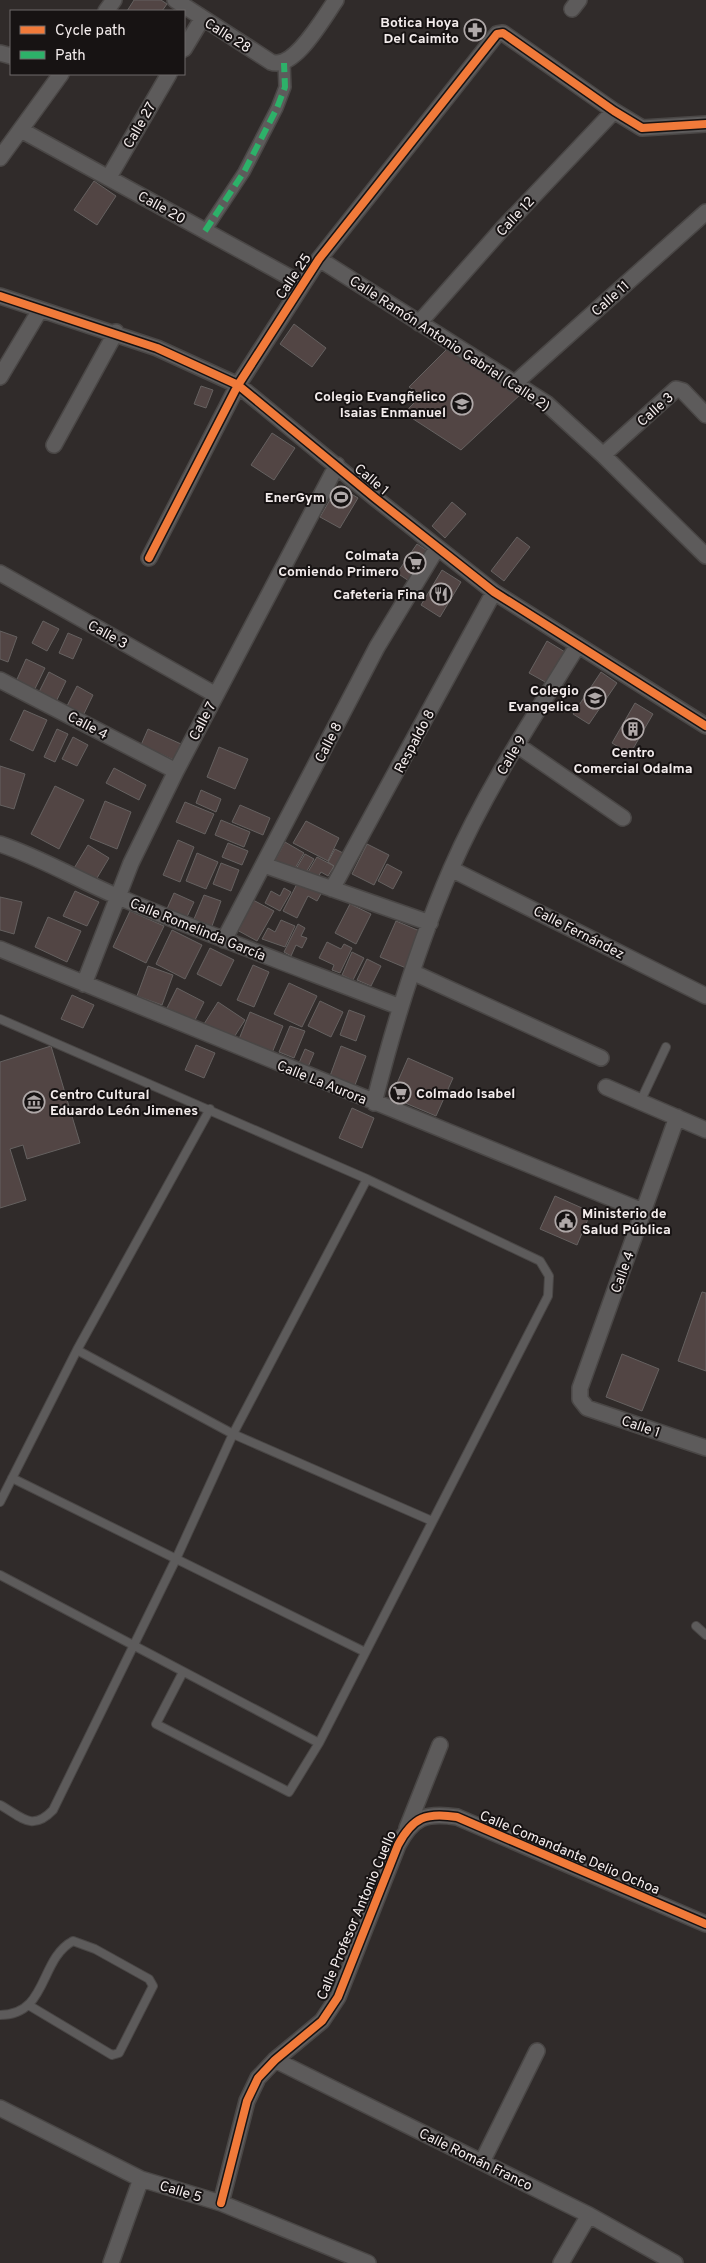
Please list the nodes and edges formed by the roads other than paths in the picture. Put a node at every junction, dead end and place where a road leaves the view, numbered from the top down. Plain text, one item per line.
1 (175, 0) edge
2 (336, 0) edge
3 (202, 19) junction
4 (185, 47) edge
5 (284, 63) junction
6 (60, 75) edge
7 (168, 75) edge
8 (614, 111) junction
9 (706, 124) edge
10 (21, 130) junction
11 (0, 158) edge
12 (108, 177) junction
13 (706, 212) edge
14 (205, 230) junction
15 (320, 259) junction
16 (302, 284) junction
17 (0, 296) edge
18 (40, 310) junction
19 (418, 323) junction
20 (116, 332) junction
21 (0, 377) edge
22 (514, 384) junction
23 (238, 385) junction
24 (706, 414) edge
25 (54, 445) dead end
26 (604, 455) junction
27 (337, 465) junction
28 (437, 548) junction
29 (706, 556) edge
30 (149, 558) dead end
31 (0, 573) edge
32 (494, 592) junction
33 (578, 645) junction
34 (0, 680) edge
35 (216, 694) junction
36 (706, 726) edge
37 (517, 745) junction
38 (176, 771) junction
39 (623, 818) dead end
40 (0, 844) edge
41 (264, 865) junction
42 (451, 869) junction
43 (332, 889) junction
44 (119, 897) junction
45 (430, 923) junction
46 (224, 940) junction
47 (0, 949) edge
48 (412, 972) junction
49 (84, 984) junction
50 (706, 996) edge
51 (400, 1007) junction
52 (0, 1019) edge
53 (666, 1047) dead end
54 (600, 1058) dead end
55 (606, 1087) dead end
56 (641, 1100) junction
57 (374, 1103) junction
58 (210, 1109) junction
59 (676, 1117) junction
60 (706, 1130) edge
61 (367, 1179) junction
62 (644, 1212) junction
63 (77, 1350) junction
64 (580, 1399) joint
65 (233, 1434) junction
66 (706, 1448) edge
67 (12, 1478) junction
68 (0, 1502) edge
69 (432, 1521) junction
70 (176, 1559) junction
71 (0, 1575) edge
72 (696, 1626) dead end
73 (706, 1635) edge
74 (132, 1646) junction
75 (365, 1652) junction
76 (183, 1672) junction
77 (319, 1743) junction
78 (440, 1744) dead end
79 (0, 1805) edge
80 (421, 1818) joint
81 (406, 1829) junction
82 (706, 1924) edge
83 (30, 2006) junction
84 (0, 2015) edge
85 (537, 2051) dead end
86 (275, 2060) junction
87 (0, 2108) edge
88 (482, 2162) junction
89 (141, 2179) junction
90 (220, 2203) junction
91 (589, 2215) junction
92 (364, 2262) edge
93 (110, 2263) edge
94 (561, 2263) edge
95 (675, 2263) edge

1 - 3 street, Calle 28
2 - 5 street
3 - 4 street
3 - 5 street, Calle 28
5 - 14 street
6 - 10 street
7 - 12 street, Calle 27
8 - 9 street
8 - 15 street, Calle 25
8 - 19 street, Calle 12
10 - 11 street
10 - 12 street, Calle 20
12 - 14 street, Calle 20
13 - 22 street, Calle 11
14 - 16 street, Calle 20
15 - 16 street, Calle 25
15 - 19 street, Calle Ramón Antonio Gabriel (Calle 2)
16 - 23 street, Calle 25
17 - 18 street, Calle 1
18 - 20 street, Calle 1
18 - 21 street
19 - 22 street, Calle Ramón Antonio Gabriel (Calle 2)
20 - 23 street, Calle 1
20 - 25 street
22 - 26 street, Calle Ramón Antonio Gabriel (Calle 2)
23 - 27 street, Calle 1
23 - 30 street, Calle 25
24 - 26 street, Calle 3
26 - 29 street, Calle Ramón Antonio Gabriel (Calle 2)
27 - 28 street, Calle 1
27 - 35 street, Calle 7
28 - 32 street, Calle 1
28 - 41 street, Calle 8
31 - 35 street, Calle 3
32 - 33 street, Calle 1
32 - 43 street, Respaldo 8
33 - 36 street, Calle 1
33 - 37 street, Calle 9
34 - 38 street, Calle 4
35 - 38 street, Calle 7
37 - 39 street
37 - 42 street, Calle 9
38 - 44 street, Calle 7
40 - 44 street, Calle Romelinda García
41 - 43 street
41 - 46 street, Calle 8
42 - 45 street, Calle 9
42 - 50 street, Calle Fernández
43 - 45 street
44 - 46 street, Calle Romelinda García
44 - 49 street, Calle 7
45 - 48 street
46 - 51 street, Calle Romelinda García
47 - 49 street, Calle La Aurora
48 - 51 street
48 - 54 street
49 - 57 street, Calle La Aurora
51 - 57 street
52 - 58 lane
53 - 56 lane
55 - 56 street
56 - 59 street
57 - 62 street, Calle La Aurora
58 - 61 lane
58 - 63 lane
59 - 60 street
59 - 62 street, Calle 4
61 - 65 lane
61 - 69 lane
62 - 64 street, Calle 4
63 - 65 lane
63 - 67 lane
64 - 66 street, Calle 1
65 - 69 lane
65 - 70 lane
67 - 68 lane
67 - 70 lane
69 - 75 lane
70 - 74 lane
70 - 75 lane
71 - 74 lane
72 - 73 lane
74 - 76 lane
74 - 79 lane
75 - 77 lane
76 - 77 lane
76 - 77 lane
78 - 81 street
80 - 81 street, Calle Profesor Antonio Cuello
80 - 82 street, Calle Comandante Delio Ochoa
81 - 86 street, Calle Profesor Antonio Cuello
83 - 83 lane
83 - 84 lane
85 - 88 street
86 - 88 street, Calle Román Franco
86 - 90 street, Calle Profesor Antonio Cuello
87 - 89 street, Calle 5
88 - 91 street, Calle Román Franco
89 - 90 street, Calle 5
89 - 93 street
90 - 92 street, Calle 5
91 - 94 street
91 - 95 street, Calle Román Franco

